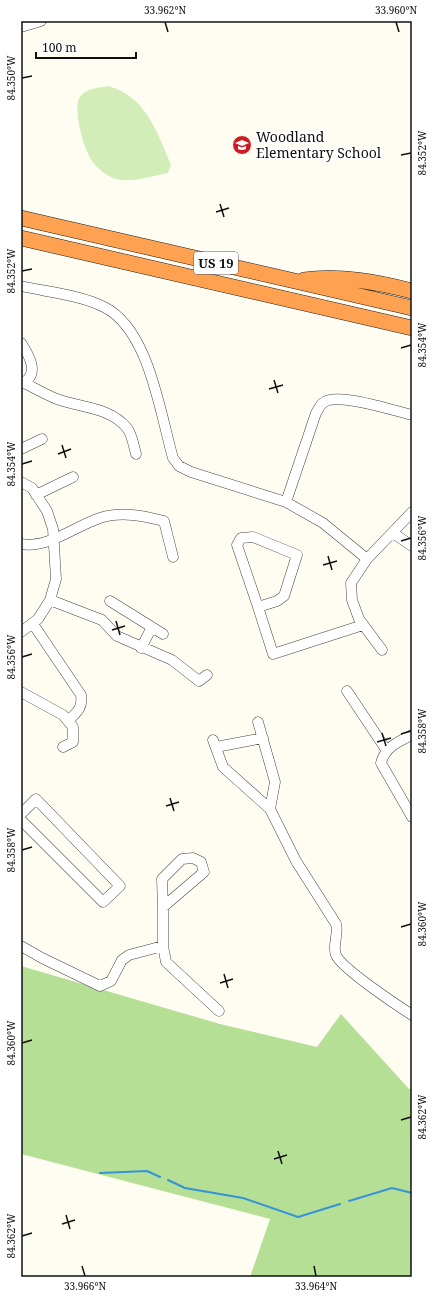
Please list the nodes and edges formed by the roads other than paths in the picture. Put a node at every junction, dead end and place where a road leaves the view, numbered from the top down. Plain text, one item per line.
1 (41, 21) edge
2 (21, 27) edge
3 (21, 218) edge
4 (21, 238) edge
5 (295, 281) junction
6 (21, 286) edge
7 (412, 291) edge
8 (412, 308) edge
9 (412, 328) edge
10 (21, 343) edge
11 (22, 383) edge
12 (412, 415) edge
13 (42, 439) dead end
14 (21, 449) edge
15 (136, 454) dead end
16 (73, 477) dead end
17 (21, 482) edge
18 (36, 495) junction
19 (286, 502) junction
20 (412, 512) edge
21 (393, 534) junction
22 (53, 538) junction
23 (21, 544) edge
24 (412, 546) edge
25 (173, 557) dead end
26 (367, 559) junction
27 (50, 600) junction
28 (110, 601) dead end
29 (258, 607) junction
30 (33, 624) junction
31 (363, 625) junction
32 (152, 628) junction
33 (21, 632) edge
34 (163, 634) dead end
35 (141, 648) junction
36 (382, 650) dead end
37 (207, 675) dead end
38 (21, 692) edge
39 (347, 692) dead end
40 (68, 721) junction
41 (258, 722) dead end
42 (412, 735) edge
43 (263, 738) junction
44 (63, 747) dead end
45 (387, 751) junction
46 (270, 809) junction
47 (21, 814) edge
48 (412, 817) edge
49 (21, 820) edge
50 (163, 907) junction
51 (21, 946) edge
52 (163, 946) junction
53 (219, 1011) dead end
54 (412, 1015) edge

1 - 2 street
3 - 5 highway, US 19
4 - 9 highway, US 19
5 - 7 highway
5 - 8 highway, US 19
6 - 19 street
10 - 11 street
11 - 15 street
12 - 19 street
13 - 14 street
16 - 18 street
17 - 18 street
18 - 22 street
19 - 26 street
20 - 21 street
21 - 24 street
21 - 26 street
22 - 23 street
22 - 25 street
22 - 27 street
26 - 31 street
27 - 30 street
27 - 35 street
28 - 32 street
29 - 29 street
29 - 31 street
30 - 33 street
30 - 40 street
31 - 36 street
32 - 34 street
32 - 35 street
35 - 37 street
38 - 40 street
39 - 45 street
40 - 44 street
41 - 43 street
42 - 45 street
43 - 46 street
43 - 46 street
45 - 48 street
46 - 54 street
47 - 49 street
50 - 50 street
50 - 52 street
51 - 52 street
52 - 53 street

